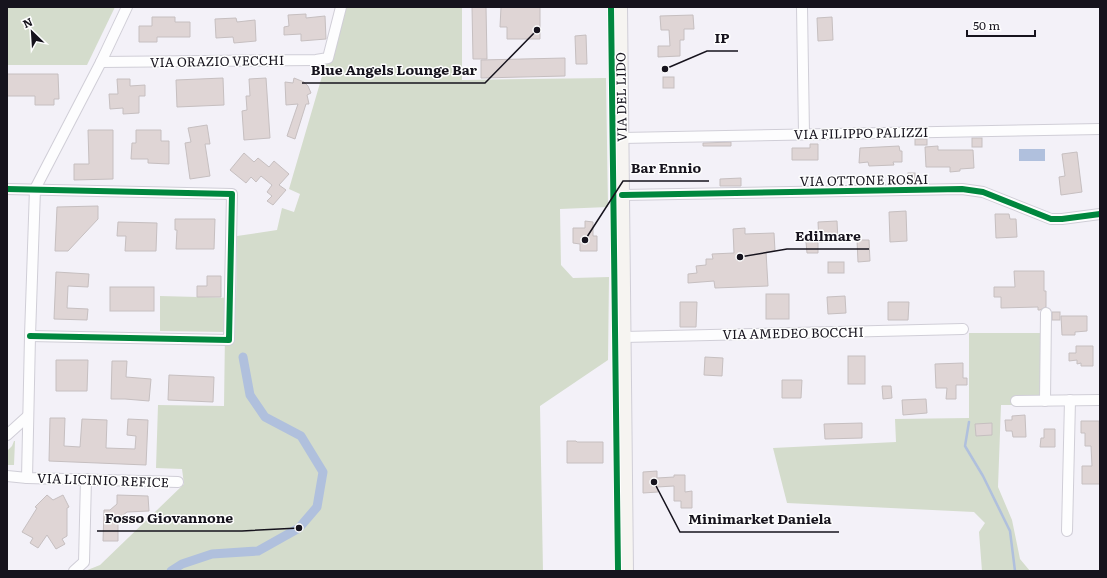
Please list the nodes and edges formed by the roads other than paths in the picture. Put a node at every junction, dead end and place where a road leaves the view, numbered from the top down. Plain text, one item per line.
1 (127, 7) edge
2 (341, 7) edge
3 (620, 7) edge
4 (802, 7) edge
5 (101, 62) junction
6 (1100, 129) edge
7 (804, 134) junction
8 (622, 138) junction
9 (7, 189) edge
10 (35, 189) junction
11 (622, 195) junction
12 (1100, 214) edge
13 (1046, 313) dead end
14 (963, 329) dead end
15 (30, 336) junction
16 (624, 337) junction
17 (1070, 400) junction
18 (1100, 400) edge
19 (1016, 401) dead end
20 (1045, 401) junction
21 (28, 416) junction
22 (7, 436) edge
23 (7, 476) edge
24 (27, 478) junction
25 (86, 480) junction
26 (178, 482) dead end
27 (1067, 531) dead end
28 (74, 571) edge
29 (626, 571) edge

1 - 5 street
2 - 5 street, VIA ORAZIO VECCHI
3 - 8 main road, VIA DEL LIDO
4 - 7 street
5 - 10 street
6 - 7 street, VIA FILIPPO PALIZZI
7 - 8 street, VIA FILIPPO PALIZZI
8 - 11 main road, VIA DEL LIDO
9 - 10 street
10 - 15 street, VIA LICINIO REFICE
10 - 15 street
11 - 12 street, VIA OTTONE ROSAI
11 - 16 main road, VIA DEL LIDO
13 - 20 street
14 - 16 street, VIA AMEDEO BOCCHI
15 - 21 street, VIA LICINIO REFICE
16 - 29 main road, VIA DEL LIDO
17 - 18 street
17 - 20 street
17 - 27 street
19 - 20 street
21 - 22 street
21 - 24 street, VIA LICINIO REFICE
23 - 24 street, VIA LICINIO REFICE
24 - 25 street, VIA LICINIO REFICE
25 - 26 street, VIA LICINIO REFICE
25 - 28 street

